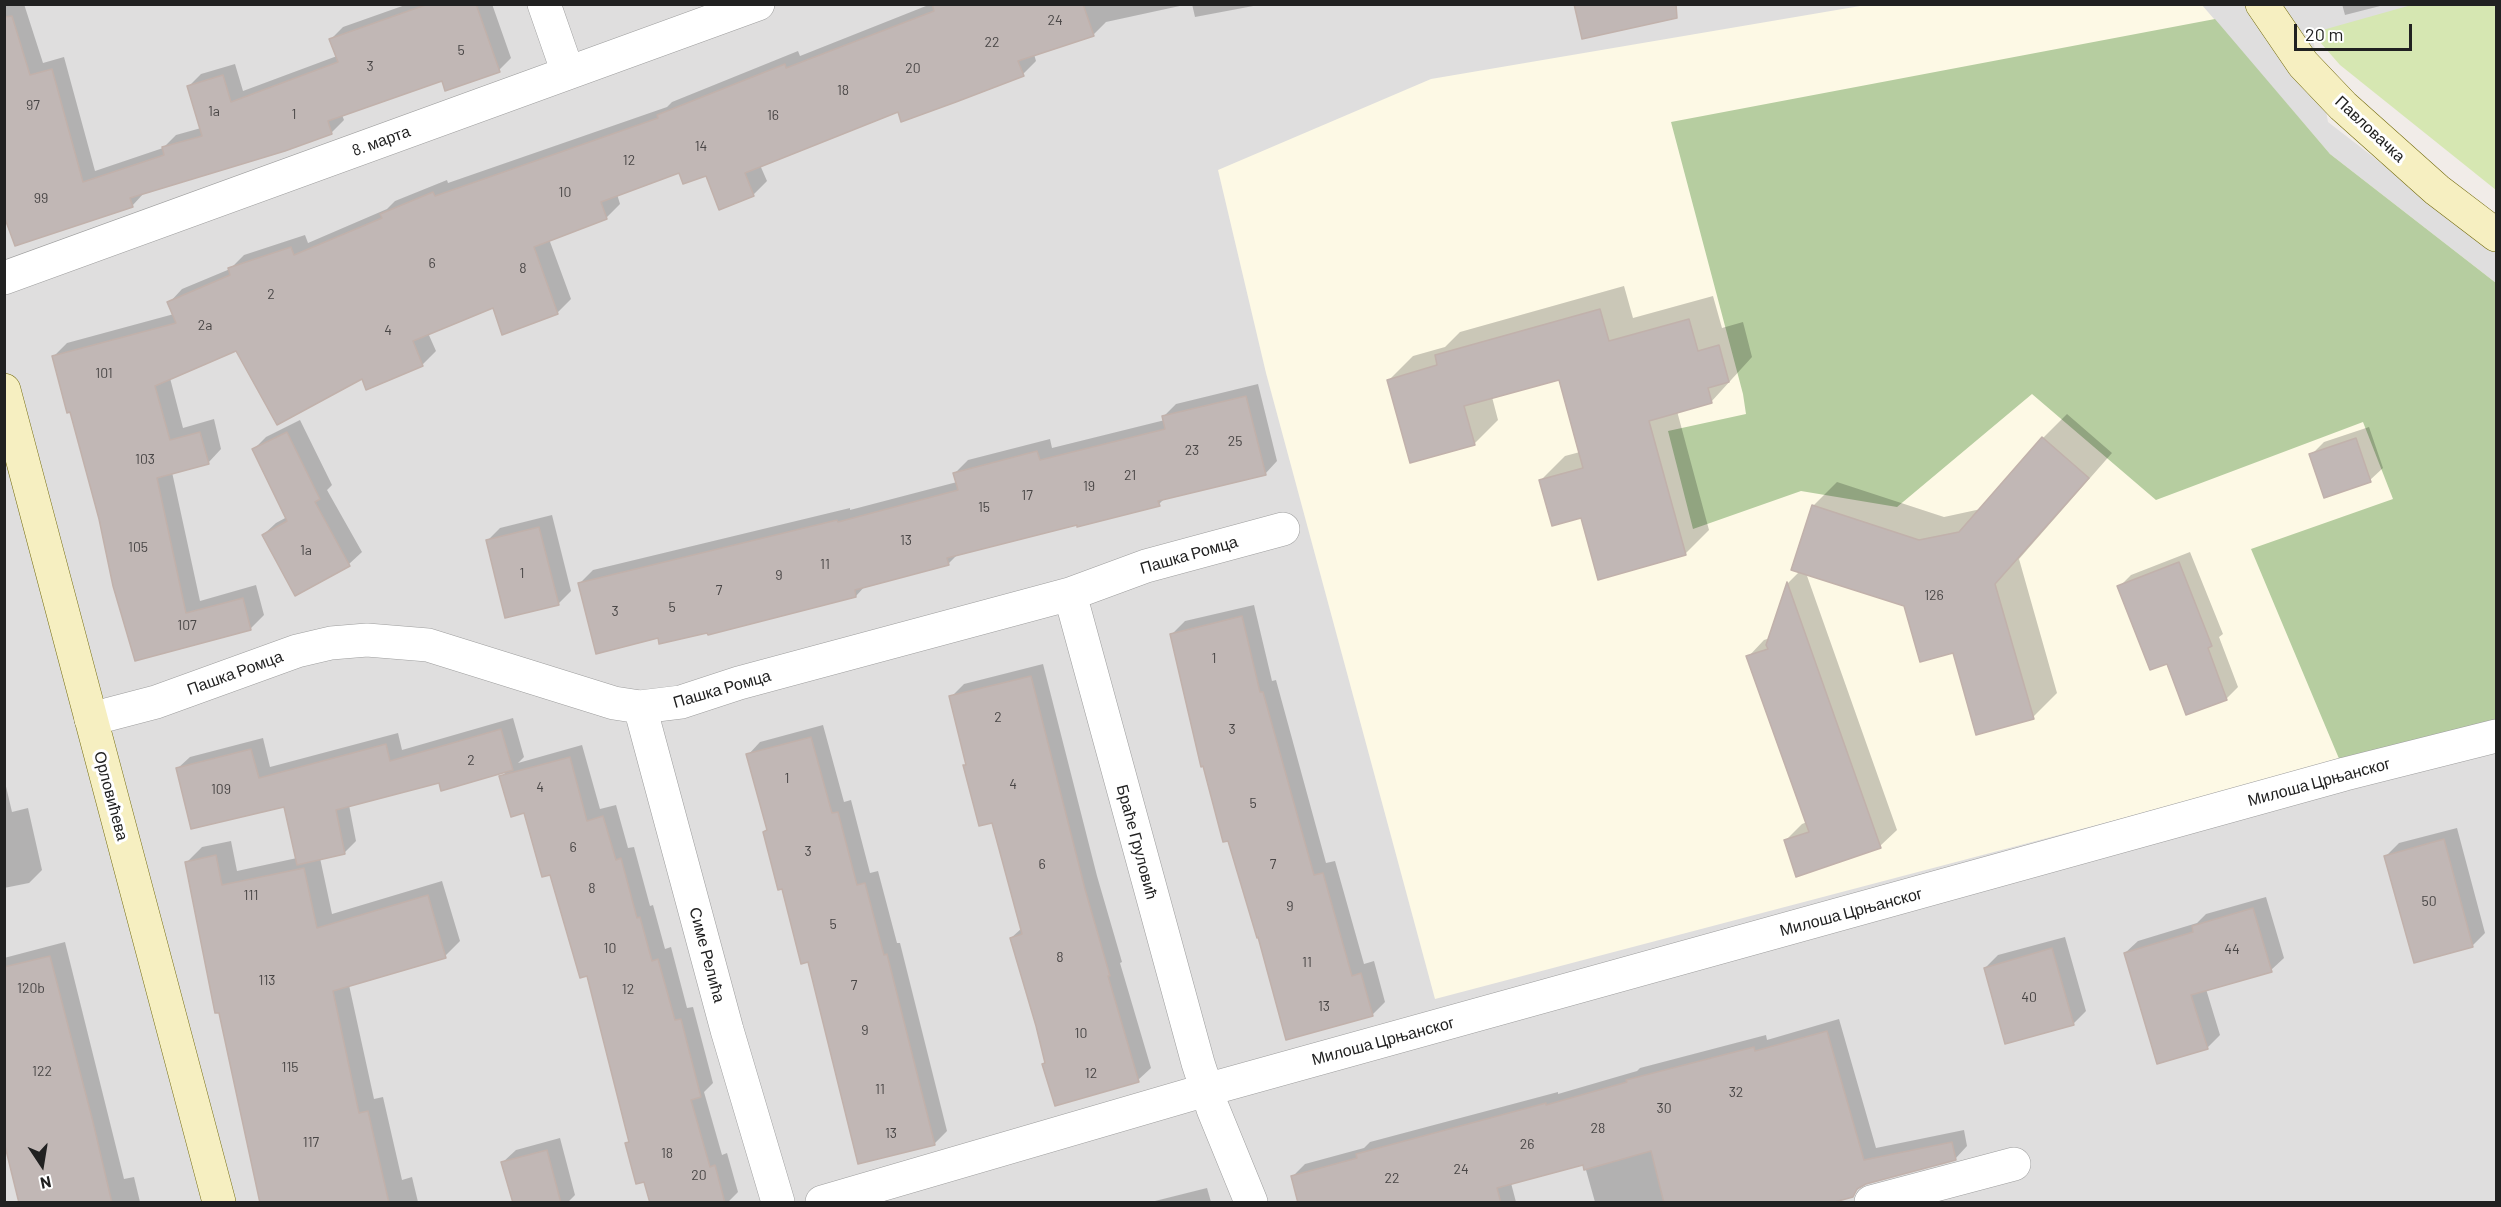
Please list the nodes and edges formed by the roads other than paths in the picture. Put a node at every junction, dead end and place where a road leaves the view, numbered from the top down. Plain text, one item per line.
1 (544, 4) edge
2 (758, 4) edge
3 (2262, 4) edge
4 (568, 73) junction
5 (2496, 235) edge
6 (4, 278) edge
7 (4, 390) edge
8 (1283, 529) dead end
9 (1070, 594) junction
10 (640, 707) junction
11 (91, 719) junction
12 (2496, 736) edge
13 (1206, 1090) junction
14 (2014, 1164) dead end
15 (219, 1203) edge
16 (778, 1203) edge
17 (822, 1203) edge
18 (1251, 1203) edge
19 (1871, 1203) edge

1 - 4 street
2 - 4 street, 8. марта
3 - 5 street, Павловачка
4 - 6 street, 8. марта
7 - 11 street, Орловићева
8 - 9 street, Пашка Ромца
9 - 10 street, Пашка Ромца
9 - 13 street, Браће Груловић
10 - 11 street, Пашка Ромца
10 - 16 street, Симе Релића
11 - 15 street, Орловићева
12 - 13 street, Милоша Црњанског
13 - 17 street, Милоша Црњанског
13 - 18 street
14 - 19 street

